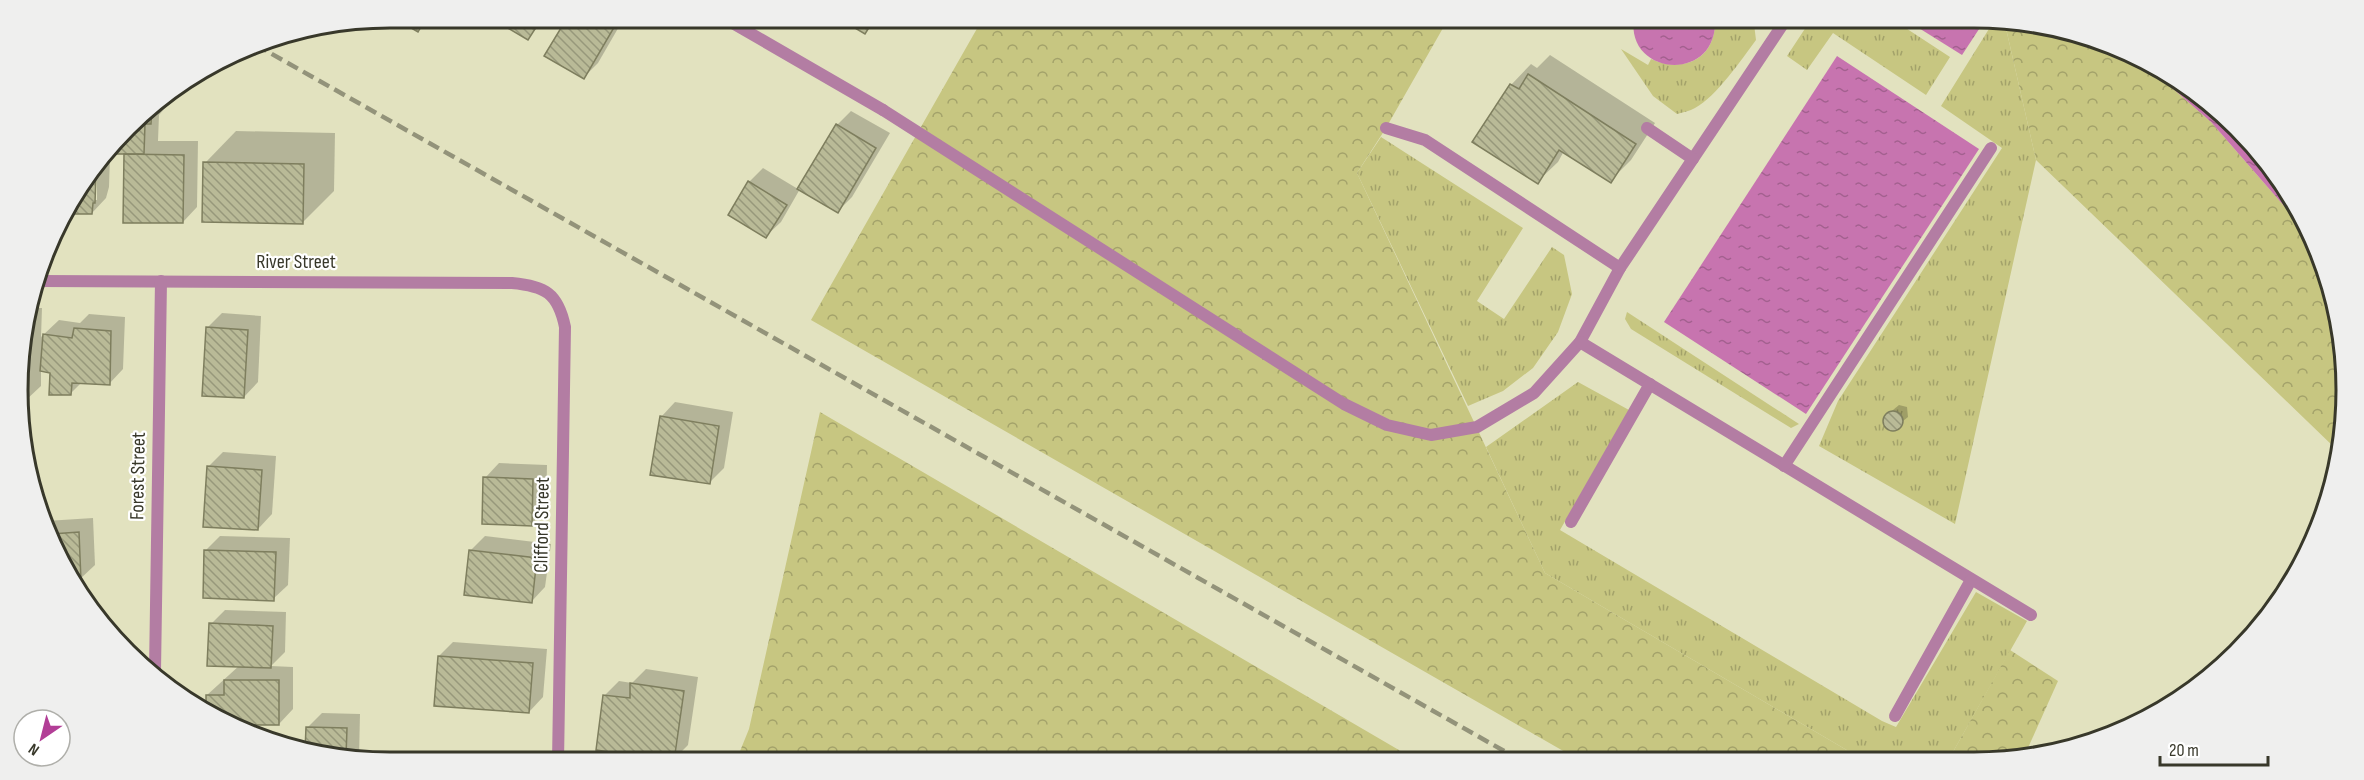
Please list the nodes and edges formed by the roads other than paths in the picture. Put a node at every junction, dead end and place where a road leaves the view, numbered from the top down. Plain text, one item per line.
1 (741, 28) edge
2 (1777, 28) edge
3 (1386, 128) dead end
4 (1647, 128) dead end
5 (1991, 148) dead end
6 (1693, 159) junction
7 (1620, 268) junction
8 (46, 280) edge
9 (161, 281) junction
10 (550, 293) joint
11 (1580, 342) junction
12 (1650, 384) junction
13 (1784, 466) junction
14 (1571, 522) dead end
15 (1971, 580) junction
16 (2031, 615) dead end
17 (155, 665) edge
18 (1895, 716) dead end
19 (558, 752) edge

1 - 11 street
2 - 6 street
3 - 7 street
4 - 6 street
5 - 13 street
6 - 7 street
7 - 11 street
8 - 9 street, River Street
9 - 10 street, River Street
9 - 17 street, Forest Street
10 - 19 street, Clifford Street
11 - 12 street
12 - 13 street
12 - 14 street
13 - 15 street
15 - 16 street
15 - 18 street

